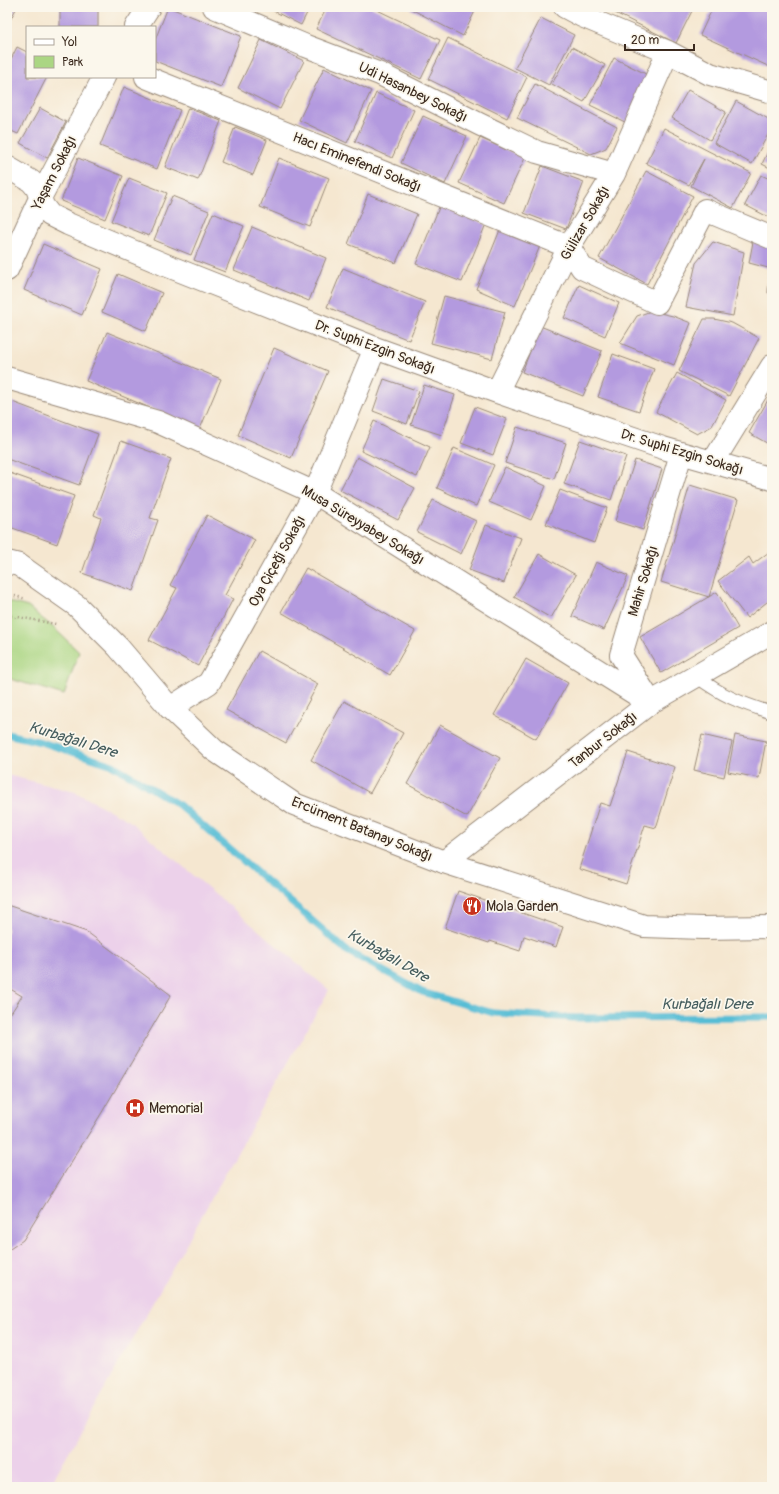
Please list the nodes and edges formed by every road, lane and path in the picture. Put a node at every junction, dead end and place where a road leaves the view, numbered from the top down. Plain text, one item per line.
1 (149, 7) edge
2 (214, 7) edge
3 (578, 10) edge
4 (137, 26) edge
5 (668, 52) junction
6 (103, 78) edge
7 (148, 78) edge
8 (772, 92) edge
9 (7, 167) edge
10 (614, 174) junction
11 (41, 196) junction
12 (772, 238) edge
13 (569, 247) junction
14 (7, 270) edge
15 (374, 348) junction
16 (772, 366) edge
17 (7, 378) edge
18 (497, 392) junction
19 (681, 454) junction
20 (713, 462) junction
21 (772, 479) edge
22 (315, 493) junction
23 (7, 562) edge
24 (7, 615) edge
25 (56, 624) dead end
26 (772, 632) edge
27 (696, 676) junction
28 (650, 703) junction
29 (170, 708) junction
30 (772, 713) edge
31 (444, 862) junction
32 (772, 927) edge

1 - 4 street
2 - 10 street, Udi Hasanbey Sokağı
3 - 5 street
5 - 8 street
5 - 10 street, Gülizar Sokağı
6 - 11 street, Yaşam Sokağı
7 - 13 street, Hacı Eminefendi Sokağı
9 - 11 street, Dr. Suphi Ezgin Sokağı
10 - 13 street, Gülizar Sokağı
11 - 14 street, Yaşam Sokağı
11 - 15 street, Dr. Suphi Ezgin Sokağı
12 - 13 street
13 - 18 street, Gülizar Sokağı
15 - 18 street, Dr. Suphi Ezgin Sokağı
15 - 22 street, Oya Çiçeği Sokağı
16 - 20 street
17 - 22 street, Musa Süreyyabey Sokağı
18 - 19 street, Dr. Suphi Ezgin Sokağı
19 - 20 street, Dr. Suphi Ezgin Sokağı
19 - 28 street, Mahir Sokağı
20 - 21 street, Dr. Suphi Ezgin Sokağı
22 - 28 street, Musa Süreyyabey Sokağı
22 - 29 street, Oya Çiçeği Sokağı
23 - 29 street, Ercüment Batanay Sokağı
24 - 25 path
26 - 27 street, Tanbur Sokağı
27 - 28 street, Tanbur Sokağı
27 - 30 lane
28 - 31 street, Tanbur Sokağı
29 - 31 street, Ercüment Batanay Sokağı
31 - 32 street, Ercüment Batanay Sokağı

